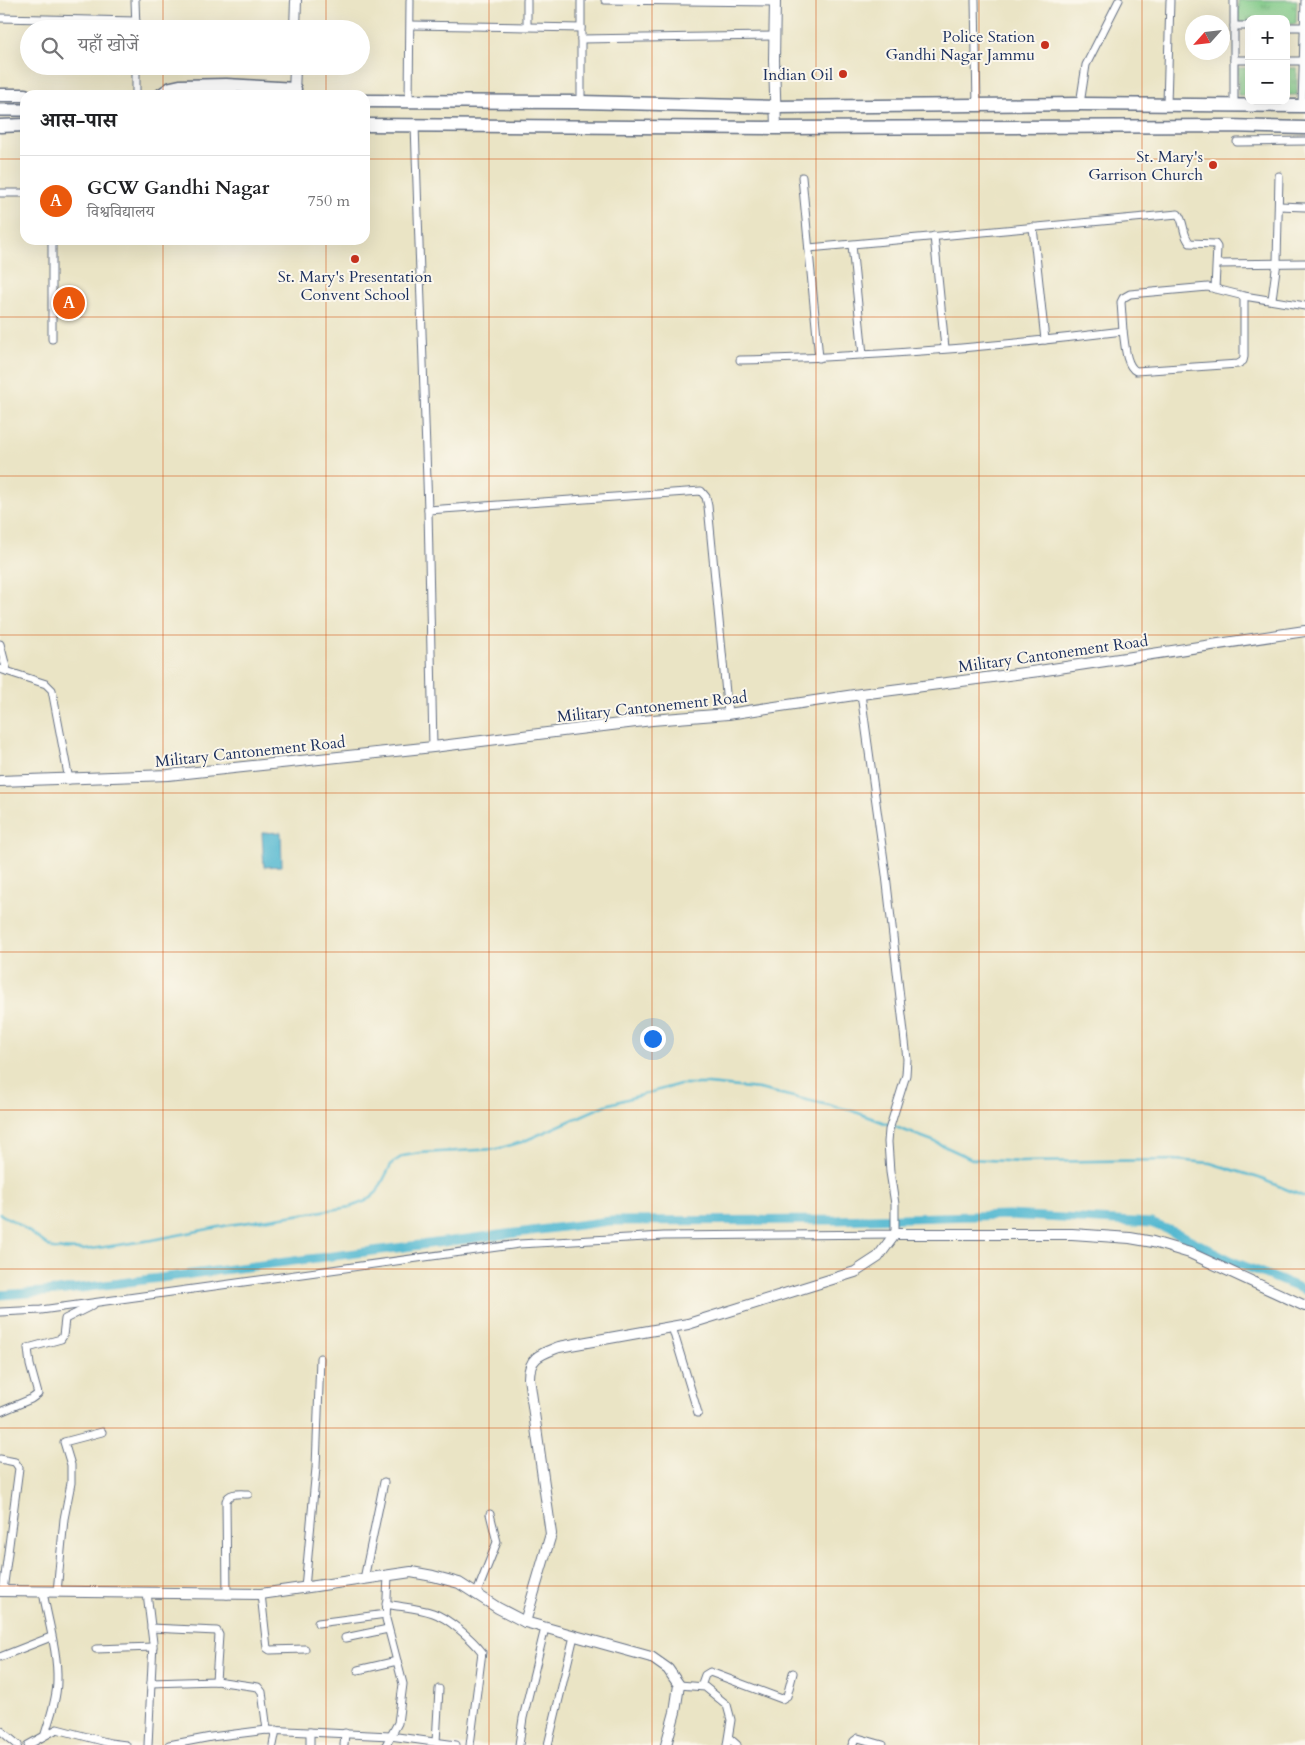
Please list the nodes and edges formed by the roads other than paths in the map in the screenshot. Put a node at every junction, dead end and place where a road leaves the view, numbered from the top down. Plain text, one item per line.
1 (136, 0) edge
2 (296, 0) edge
3 (410, 0) edge
4 (527, 0) edge
5 (581, 0) edge
6 (605, 0) edge
7 (975, 0) edge
8 (1119, 0) edge
9 (1170, 0) edge
10 (1234, 0) edge
11 (1304, 0) edge
12 (775, 1) edge
13 (0, 18) edge
14 (39, 20) edge
15 (136, 20) edge
16 (295, 20) edge
17 (411, 26) junction
18 (527, 26) junction
19 (1234, 26) junction
20 (1245, 26) edge
21 (1290, 27) edge
22 (1305, 27) edge
23 (581, 28) junction
24 (774, 36) junction
25 (581, 39) junction
26 (1234, 60) junction
27 (1245, 60) edge
28 (1290, 61) edge
29 (1304, 61) edge
30 (1304, 73) edge
31 (136, 75) edge
32 (295, 75) edge
33 (136, 90) edge
34 (168, 90) edge
35 (271, 90) edge
36 (294, 90) edge
37 (0, 95) edge
38 (20, 95) edge
39 (370, 101) edge
40 (409, 102) junction
41 (582, 102) junction
42 (1080, 104) junction
43 (1167, 104) junction
44 (1234, 105) junction
45 (977, 106) junction
46 (1304, 106) edge
47 (775, 107) junction
48 (0, 110) edge
49 (20, 110) edge
50 (20, 125) edge
51 (370, 125) edge
52 (0, 126) edge
53 (415, 126) junction
54 (776, 128) junction
55 (1305, 128) edge
56 (1305, 141) edge
57 (1237, 142) dead end
58 (1279, 176) dead end
59 (802, 177) dead end
60 (0, 193) edge
61 (20, 193) edge
62 (1279, 206) junction
63 (1305, 207) edge
64 (1033, 227) junction
65 (934, 236) junction
66 (52, 245) edge
67 (852, 245) junction
68 (809, 248) junction
69 (1278, 262) junction
70 (1305, 263) edge
71 (1218, 264) junction
72 (1215, 289) junction
73 (1244, 296) junction
74 (1272, 299) junction
75 (1305, 306) edge
76 (1123, 331) junction
77 (52, 340) dead end
78 (1045, 340) junction
79 (945, 348) junction
80 (863, 356) junction
81 (819, 358) junction
82 (740, 360) dead end
83 (428, 510) junction
84 (1305, 631) edge
85 (0, 644) edge
86 (4, 670) edge
87 (861, 694) junction
88 (728, 714) junction
89 (433, 747) junction
90 (69, 780) junction
91 (0, 781) edge
92 (895, 1230) junction
93 (99, 1302) junction
94 (1305, 1306) edge
95 (0, 1312) edge
96 (672, 1327) junction
97 (320, 1358) dead end
98 (0, 1412) edge
99 (698, 1413) dead end
100 (102, 1432) dead end
101 (0, 1460) edge
102 (384, 1482) dead end
103 (248, 1494) dead end
104 (490, 1514) dead end
105 (388, 1576) junction
106 (364, 1579) junction
107 (305, 1588) junction
108 (1, 1591) edge
109 (43, 1592) junction
110 (58, 1592) junction
111 (147, 1593) junction
112 (261, 1594) junction
113 (226, 1595) junction
114 (476, 1595) junction
115 (386, 1604) junction
116 (386, 1614) junction
117 (525, 1622) junction
118 (318, 1623) dead end
119 (151, 1628) junction
120 (544, 1628) junction
121 (388, 1629) junction
122 (51, 1636) junction
123 (574, 1636) junction
124 (345, 1638) dead end
125 (153, 1647) junction
126 (96, 1649) dead end
127 (305, 1649) dead end
128 (0, 1656) edge
129 (398, 1661) junction
130 (358, 1670) dead end
131 (793, 1673) dead end
132 (216, 1681) junction
133 (151, 1683) junction
134 (678, 1685) junction
135 (701, 1686) junction
136 (439, 1689) dead end
137 (0, 1730) edge
138 (267, 1730) junction
139 (276, 1730) junction
140 (310, 1732) junction
141 (345, 1733) junction
142 (45, 1734) junction
143 (390, 1736) junction
144 (728, 1741) edge
145 (436, 1742) junction
146 (18, 1745) edge
147 (28, 1745) edge
148 (126, 1745) edge
149 (148, 1745) edge
150 (169, 1745) edge
151 (273, 1745) edge
152 (310, 1745) edge
153 (344, 1745) edge
154 (386, 1745) edge
155 (456, 1745) edge
156 (470, 1745) edge
157 (519, 1745) edge
158 (548, 1745) edge
159 (666, 1745) edge
160 (738, 1745) edge
161 (852, 1745) edge
162 (883, 1745) edge

1 - 15 street
2 - 16 main road
3 - 17 street
4 - 18 street
5 - 23 street
6 - 12 street
7 - 45 street
8 - 42 street
9 - 43 street
10 - 19 street
11 - 22 street
12 - 24 main road
13 - 14 street
17 - 18 street
17 - 40 street
18 - 23 street
19 - 20 street
19 - 26 street
21 - 22 street
22 - 29 street
23 - 25 street
24 - 25 street
24 - 47 main road
25 - 41 street
26 - 27 street
26 - 44 street
28 - 29 street
29 - 30 street
30 - 46 street
31 - 33 street
32 - 36 main road
34 - 35 highway
37 - 38 highway
39 - 40 highway
40 - 41 highway
41 - 47 highway
42 - 43 highway
42 - 45 highway
43 - 44 highway
44 - 46 highway
45 - 47 highway
47 - 54 main road
48 - 49 main road
50 - 52 highway
51 - 53 highway
53 - 54 highway
53 - 83 street
54 - 55 highway
56 - 57 street
58 - 62 street
59 - 68 street
60 - 61 street
62 - 63 street
62 - 69 street
64 - 65 street
64 - 71 street
64 - 78 street
65 - 67 street
65 - 79 street
66 - 77 street
67 - 68 street
67 - 80 street
68 - 81 street
69 - 70 street
69 - 71 street
69 - 74 street
71 - 72 street
72 - 73 street
72 - 76 street
73 - 74 street
73 - 76 street
74 - 75 street
76 - 78 street
78 - 79 street
79 - 80 street
80 - 81 street
81 - 82 street
83 - 88 street
83 - 89 street
84 - 87 main road, Military Cantonement Road
85 - 86 street
86 - 90 street
87 - 88 main road, Military Cantonement Road
87 - 92 street
88 - 89 main road, Military Cantonement Road
89 - 90 main road, Military Cantonement Road
90 - 91 main road, Military Cantonement Road
92 - 93 street
92 - 94 main road
92 - 96 main road
93 - 95 street
93 - 98 street
96 - 99 street
96 - 117 main road
97 - 107 street
100 - 110 street
101 - 108 street
102 - 106 street
103 - 113 street
104 - 114 street
105 - 106 main road
105 - 114 main road
105 - 115 street
106 - 107 main road
107 - 112 main road
108 - 109 main road
109 - 110 main road
109 - 122 street
110 - 111 main road
111 - 113 main road
111 - 119 street
112 - 113 main road
112 - 127 street
114 - 117 main road
115 - 116 street
115 - 156 street
116 - 118 street
116 - 121 street
117 - 120 main road
119 - 125 street
119 - 132 street
120 - 123 main road
120 - 157 street
121 - 124 street
121 - 129 street
122 - 128 street
122 - 142 street
123 - 134 main road
123 - 158 street
125 - 126 street
125 - 133 street
129 - 130 street
129 - 143 street
131 - 135 street
132 - 133 street
132 - 138 street
133 - 149 street
134 - 135 street
134 - 159 main road
135 - 144 street
136 - 145 street
137 - 146 street
138 - 139 street
138 - 150 street
139 - 140 street
139 - 151 street
140 - 141 street
140 - 152 street
141 - 143 street
141 - 153 street
142 - 147 street
142 - 148 street
143 - 145 street
143 - 154 street
144 - 160 street
145 - 155 street
161 - 162 street

